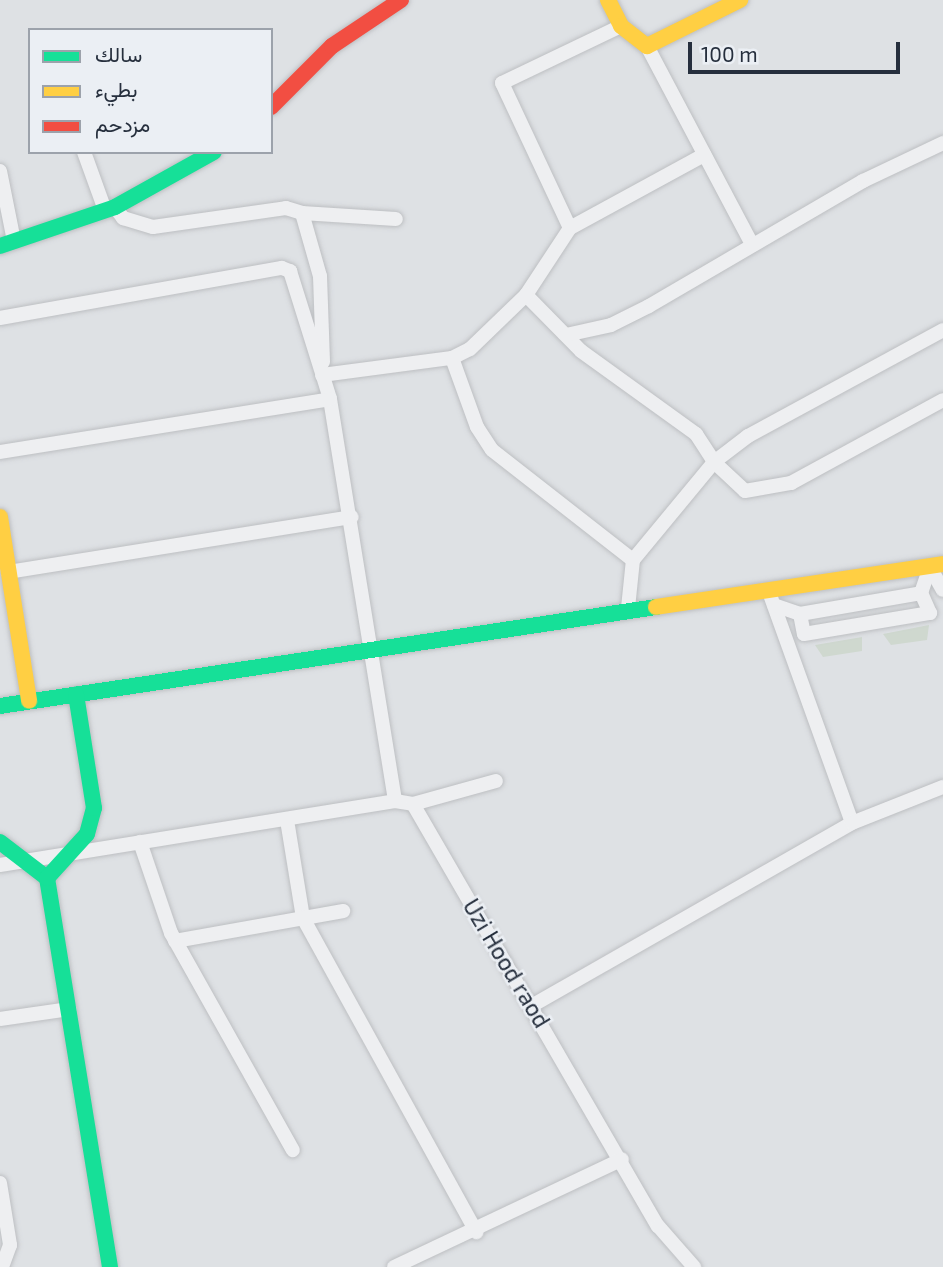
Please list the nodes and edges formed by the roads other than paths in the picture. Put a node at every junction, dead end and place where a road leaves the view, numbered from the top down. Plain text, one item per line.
1 (401, 0) edge
2 (608, 0) edge
3 (740, 0) edge
4 (621, 26) junction
5 (647, 46) junction
6 (273, 105) edge
7 (943, 143) edge
8 (85, 154) edge
9 (210, 154) edge
10 (704, 155) junction
11 (0, 172) edge
12 (110, 208) junction
13 (302, 213) junction
14 (397, 219) dead end
15 (570, 228) junction
16 (7, 243) edge
17 (752, 244) junction
18 (526, 295) junction
19 (0, 318) edge
20 (943, 330) edge
21 (566, 335) junction
22 (452, 358) junction
23 (322, 375) junction
24 (330, 399) junction
25 (943, 400) edge
26 (0, 453) edge
27 (714, 462) junction
28 (0, 517) edge
29 (352, 517) junction
30 (633, 560) junction
31 (5, 565) edge
32 (937, 566) edge
33 (943, 590) edge
34 (921, 593) junction
35 (771, 598) junction
36 (628, 608) junction
37 (800, 614) junction
38 (372, 648) junction
39 (76, 694) junction
40 (29, 701) junction
41 (0, 706) edge
42 (496, 781) dead end
43 (943, 788) edge
44 (395, 801) junction
45 (413, 804) junction
46 (287, 820) junction
47 (852, 823) junction
48 (0, 842) edge
49 (140, 842) junction
50 (71, 852) junction
51 (22, 861) junction
52 (0, 865) edge
53 (47, 878) junction
54 (344, 911) dead end
55 (303, 918) junction
56 (176, 940) junction
57 (533, 1005) junction
58 (69, 1009) junction
59 (0, 1019) edge
60 (293, 1150) dead end
61 (622, 1159) junction
62 (0, 1183) edge
63 (475, 1232) junction
64 (690, 1266) edge
65 (2, 1267) edge
66 (110, 1267) edge
67 (394, 1267) edge

1 - 6 main road
2 - 4 main road
3 - 5 main road
4 - 5 main road
4 - 15 street
5 - 10 street
7 - 17 street
8 - 12 street
9 - 12 main road
10 - 15 street
10 - 17 street
11 - 16 street
12 - 13 street
12 - 16 main road
13 - 14 street
13 - 23 street
15 - 18 street
17 - 21 street
18 - 21 street
18 - 22 street
19 - 23 street
20 - 27 street
21 - 27 street
22 - 23 street
22 - 30 street
23 - 24 street
24 - 26 street
24 - 29 street
25 - 27 street
27 - 30 street
28 - 31 main road
29 - 31 street
29 - 38 street
30 - 36 street
31 - 40 main road
32 - 33 street
32 - 34 street
32 - 35 main road
34 - 37 street
34 - 37 street
35 - 36 main road
35 - 37 street
35 - 47 street
36 - 38 main road
38 - 39 main road
38 - 44 street
39 - 40 main road
39 - 50 main road
40 - 41 main road
42 - 45 street
43 - 47 street
44 - 45 street
44 - 46 street
45 - 57 street, Uzi Hood raod
46 - 49 street
46 - 55 street
47 - 57 street
48 - 51 main road
49 - 50 street
49 - 56 street
50 - 51 street
50 - 53 main road
51 - 52 street
51 - 53 main road
53 - 58 main road
54 - 55 street
55 - 56 street
55 - 63 street
56 - 60 street
57 - 61 street, Uzi Hood raod
58 - 59 street
58 - 66 main road
61 - 63 street
61 - 64 street, Uzi Hood raod
62 - 65 street
63 - 67 street

